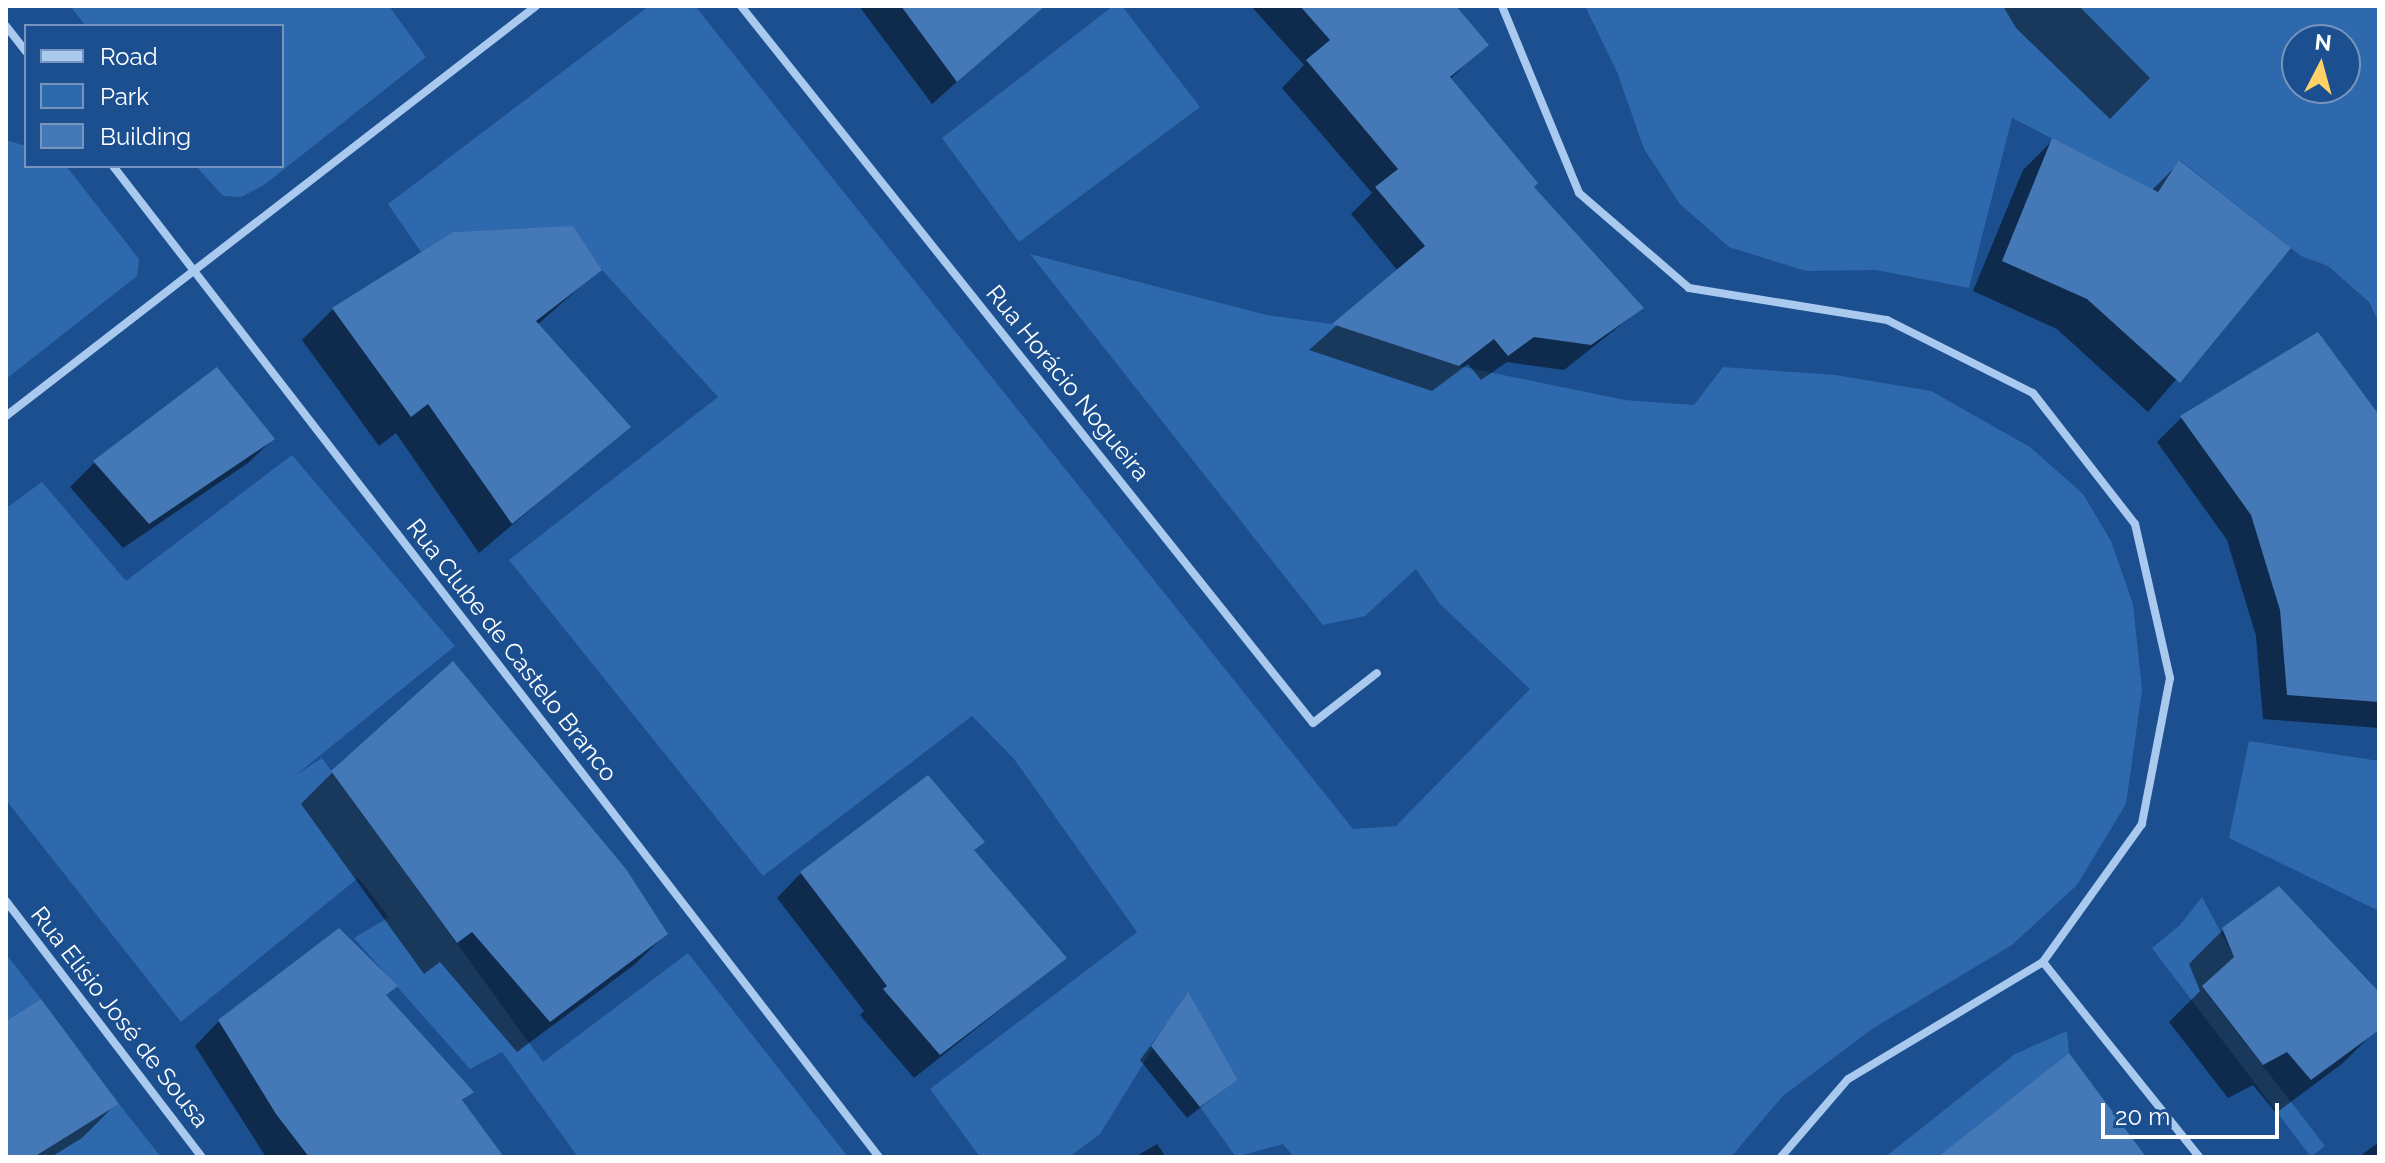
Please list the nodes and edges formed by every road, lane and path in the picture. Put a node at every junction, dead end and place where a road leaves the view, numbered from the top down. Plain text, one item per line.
1 (536, 6) edge
2 (741, 6) edge
3 (1502, 6) edge
4 (6, 26) edge
5 (24, 49) edge
6 (115, 168) edge
7 (195, 273) junction
8 (6, 416) edge
9 (1377, 673) dead end
10 (6, 901) edge
11 (2043, 962) junction
12 (202, 1157) edge
13 (879, 1157) edge
14 (1781, 1157) edge
15 (2199, 1157) edge

1 - 7 street
2 - 9 street, Rua Horácio Nogueira
3 - 11 street
4 - 5 street
6 - 7 street, Rua Clube de Castelo Branco
7 - 8 street
7 - 13 street, Rua Clube de Castelo Branco
10 - 12 street, Rua Elísio José de Sousa
11 - 14 street
11 - 15 street

